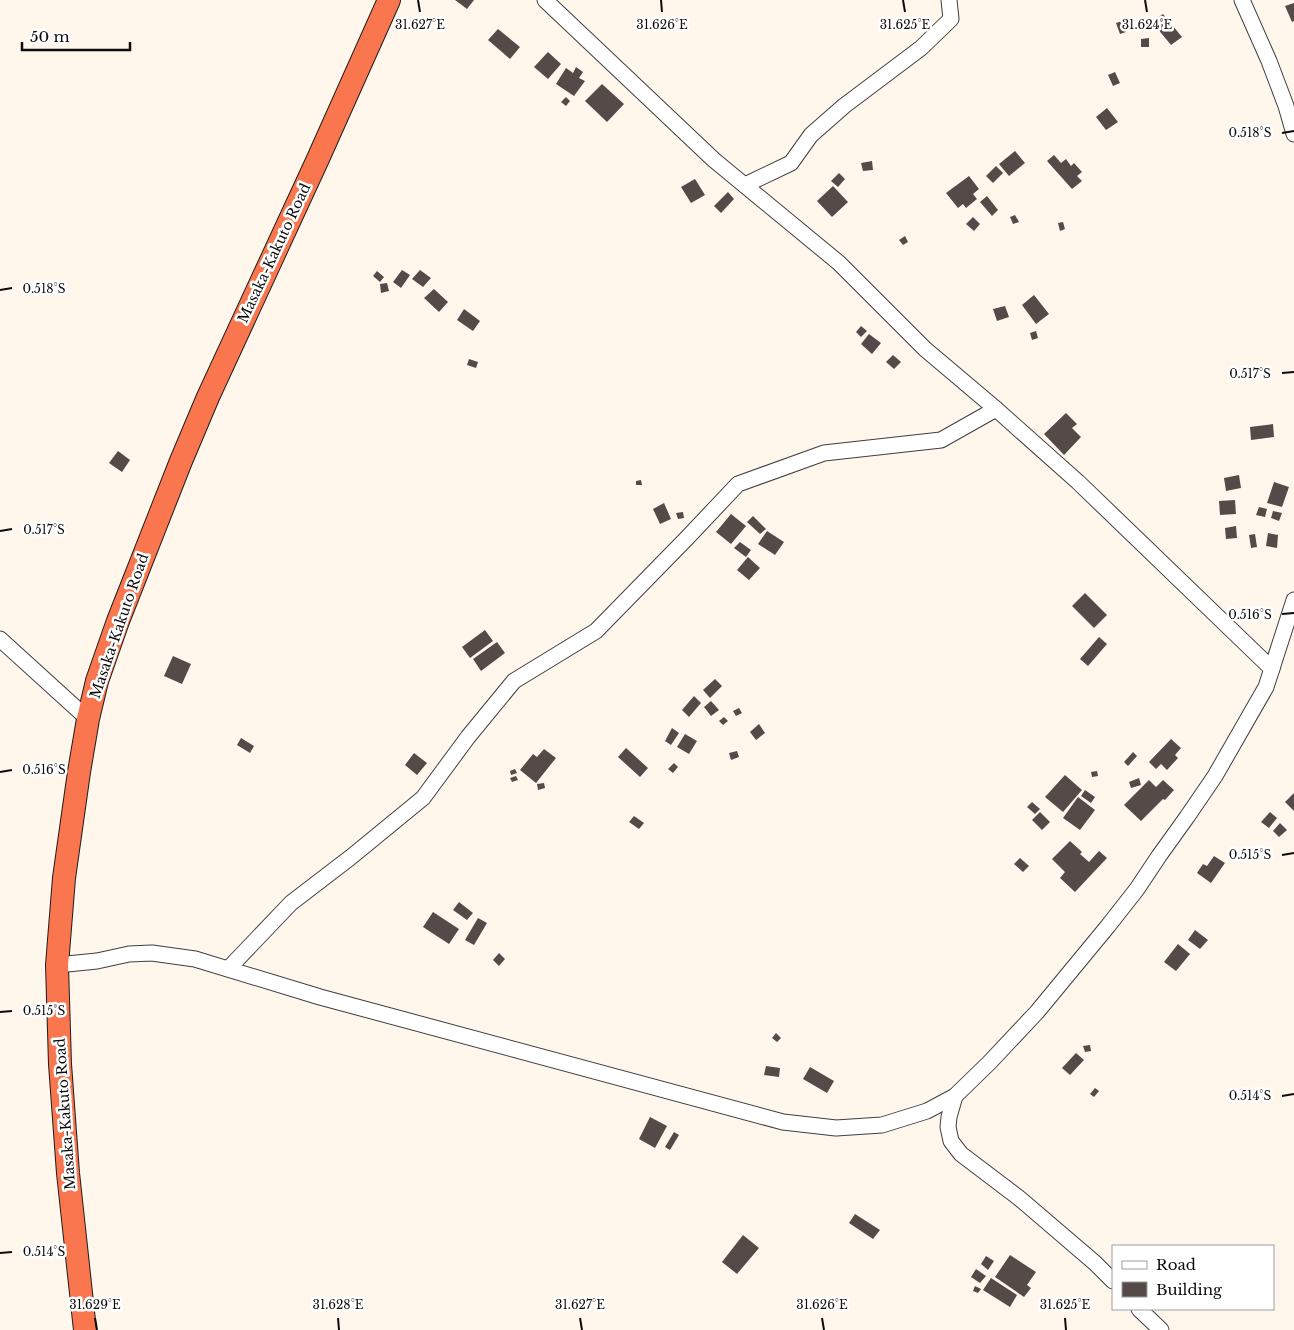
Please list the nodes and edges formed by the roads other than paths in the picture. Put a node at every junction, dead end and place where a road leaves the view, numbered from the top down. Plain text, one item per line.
1 (388, 0) edge
2 (545, 0) edge
3 (949, 0) edge
4 (1242, 0) edge
5 (1294, 134) edge
6 (746, 186) junction
7 (996, 408) junction
8 (1294, 600) edge
9 (0, 638) edge
10 (1272, 669) junction
11 (88, 719) junction
12 (57, 965) junction
13 (228, 968) junction
14 (955, 1096) junction
15 (1112, 1280) edge
16 (1141, 1310) edge
17 (85, 1330) edge
18 (1161, 1330) edge

1 - 11 highway, Masaka-Kakuto Road
2 - 6 street
3 - 6 street
4 - 5 street
6 - 7 street
7 - 10 street
7 - 13 street
8 - 10 street
9 - 11 street
10 - 14 street
11 - 12 highway, Masaka-Kakuto Road
12 - 13 street
12 - 17 highway, Masaka-Kakuto Road
13 - 14 street
14 - 15 street
16 - 18 street

